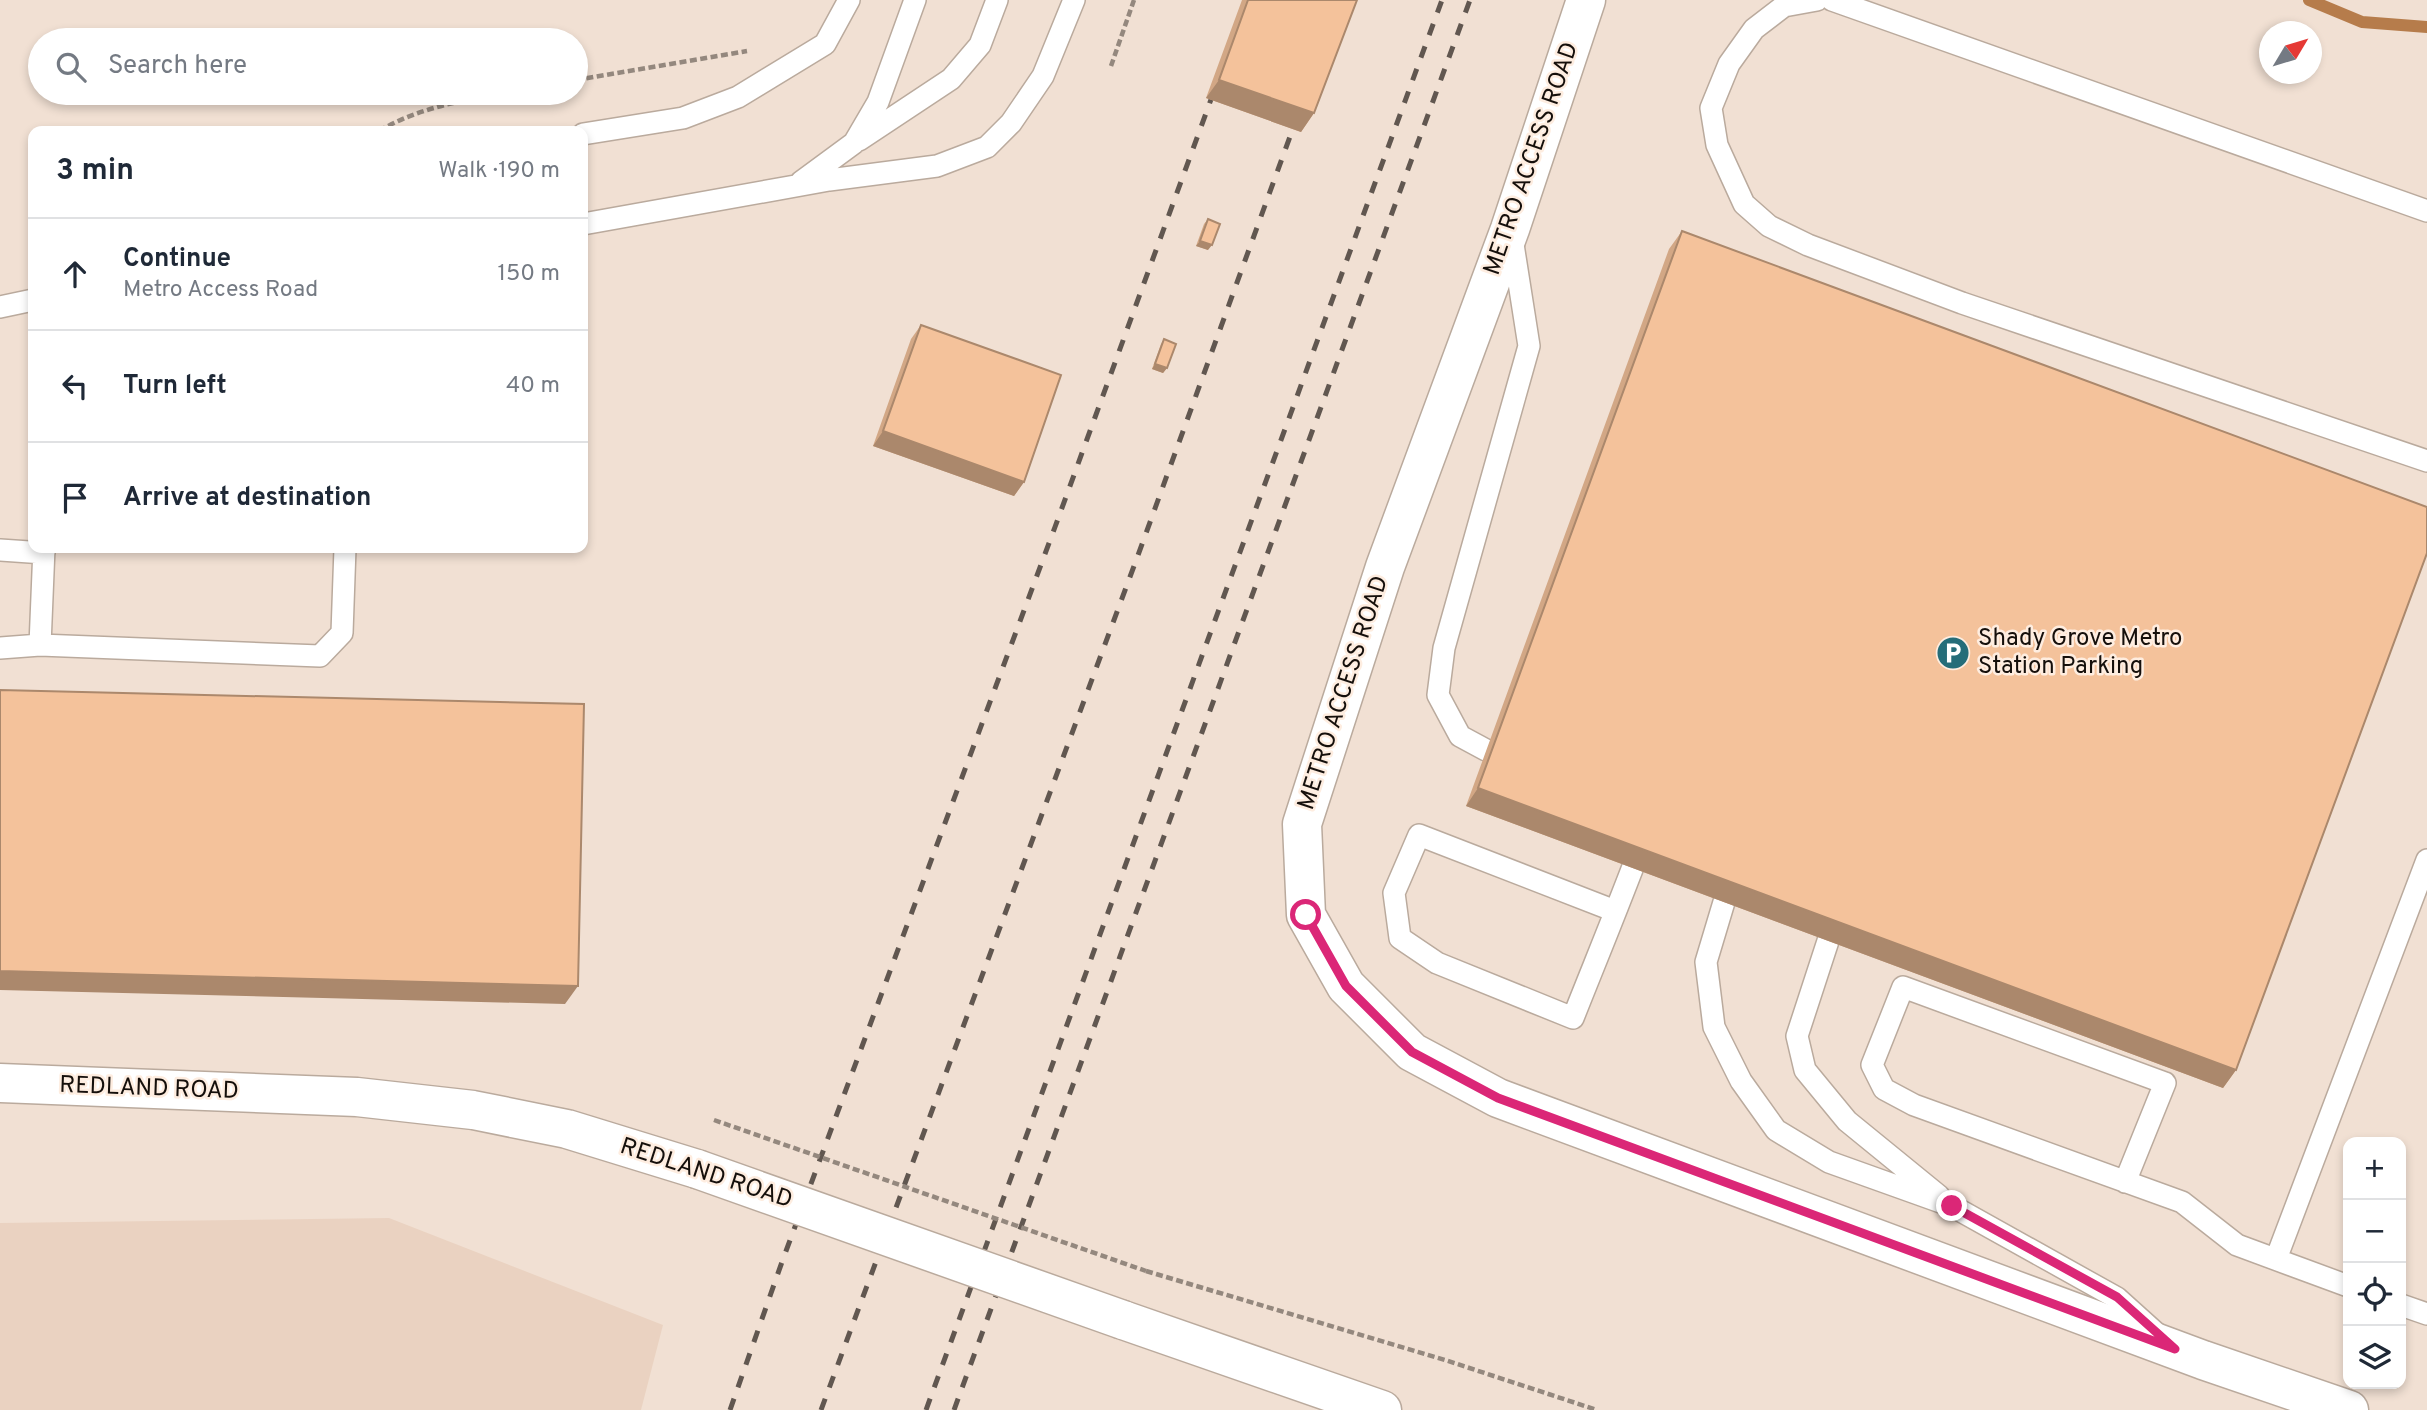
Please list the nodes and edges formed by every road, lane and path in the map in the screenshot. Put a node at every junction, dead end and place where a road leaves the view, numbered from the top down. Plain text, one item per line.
1 (849, 0) edge
2 (915, 0) edge
3 (997, 0) edge
4 (1074, 0) edge
5 (1134, 0) edge
6 (1586, 0) edge
7 (1817, 0) edge
8 (1832, 0) edge
9 (755, 49) dead end
10 (1111, 66) dead end
11 (588, 78) edge
12 (448, 105) edge
13 (387, 126) edge
14 (588, 133) edge
15 (854, 143) junction
16 (796, 186) junction
17 (2427, 211) edge
18 (588, 223) edge
19 (1510, 229) junction
20 (28, 301) edge
21 (0, 307) edge
22 (2427, 461) edge
23 (0, 550) edge
24 (28, 550) edge
25 (44, 553) edge
26 (345, 553) edge
27 (40, 645) junction
28 (0, 648) edge
29 (1486, 750) dead end
30 (1650, 820) edge
31 (2427, 860) edge
32 (1724, 902) edge
33 (1615, 911) junction
34 (1828, 941) edge
35 (0, 1083) edge
36 (715, 1120) dead end
37 (2125, 1182) junction
38 (1952, 1206) junction
39 (2276, 1259) junction
40 (2343, 1284) edge
41 (2406, 1307) edge
42 (2427, 1314) edge
43 (2175, 1349) junction
44 (1382, 1410) edge
45 (1597, 1410) edge
46 (2349, 1410) edge

1 - 14 lane
2 - 15 lane
3 - 15 lane
4 - 16 lane
5 - 10 path
6 - 19 main road, METRO ACCESS ROAD
7 - 22 lane
8 - 17 lane
9 - 11 path
12 - 13 path
15 - 16 lane
16 - 18 lane
19 - 29 lane
19 - 43 main road, METRO ACCESS ROAD
20 - 21 lane
23 - 24 lane
25 - 27 lane
26 - 27 lane
27 - 28 lane
30 - 33 lane
31 - 39 lane
32 - 38 lane
33 - 33 lane
34 - 38 lane
35 - 44 main road, REDLAND ROAD, bridge
36 - 45 path, bridge
37 - 37 lane
37 - 39 lane
38 - 43 lane
39 - 40 lane
41 - 42 lane
43 - 46 main road, METRO ACCESS ROAD

